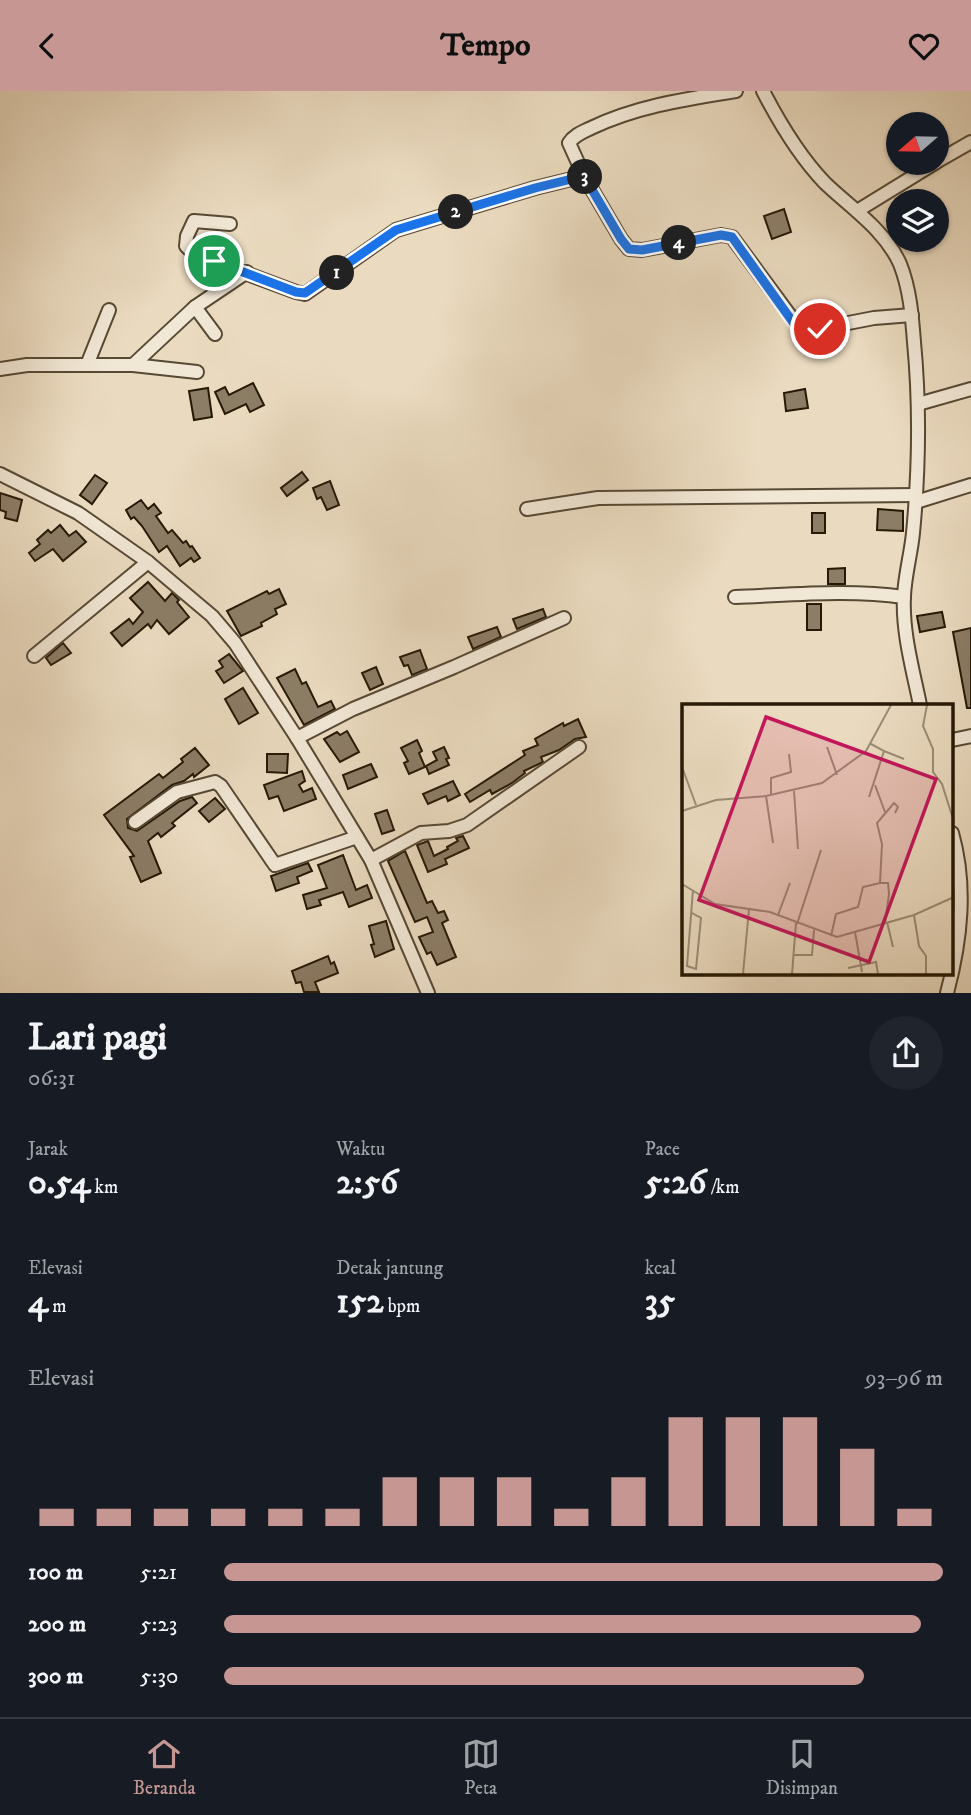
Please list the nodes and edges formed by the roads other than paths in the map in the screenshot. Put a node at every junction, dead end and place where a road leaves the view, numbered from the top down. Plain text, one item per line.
1 (736, 91) edge
2 (763, 91) edge
3 (971, 142) edge
4 (949, 155) edge
5 (915, 175) edge
6 (584, 176) junction
7 (857, 211) junction
8 (230, 224) dead end
9 (247, 272) junction
10 (195, 307) junction
11 (109, 310) dead end
12 (912, 315) junction
13 (215, 334) dead end
14 (87, 365) junction
15 (133, 365) junction
16 (0, 369) edge
17 (197, 372) dead end
18 (971, 389) edge
19 (918, 404) junction
20 (0, 474) edge
21 (971, 485) edge
22 (916, 499) junction
23 (527, 509) dead end
24 (148, 562) junction
25 (735, 597) dead end
26 (904, 597) junction
27 (564, 618) dead end
28 (34, 656) dead end
29 (920, 704) edge
30 (297, 738) junction
31 (579, 747) dead end
32 (135, 822) dead end
33 (357, 837) junction
34 (954, 843) edge
35 (371, 860) junction
36 (954, 966) edge
37 (952, 975) edge
38 (428, 992) edge
39 (947, 992) edge

1 - 6 street
2 - 7 street
3 - 4 street
5 - 7 street
6 - 9 street
6 - 12 street
7 - 12 street
8 - 9 street
9 - 10 street
10 - 13 street
10 - 15 street
11 - 14 street
12 - 19 street
14 - 15 street
14 - 16 street
15 - 17 street
18 - 19 street
19 - 22 street
20 - 24 street
21 - 22 street
22 - 23 street
22 - 26 street
24 - 28 street
24 - 30 street
25 - 26 street
26 - 29 street
27 - 30 street
30 - 33 street
31 - 35 street
32 - 33 street
33 - 35 street
34 - 36 street
35 - 38 street
37 - 39 street

